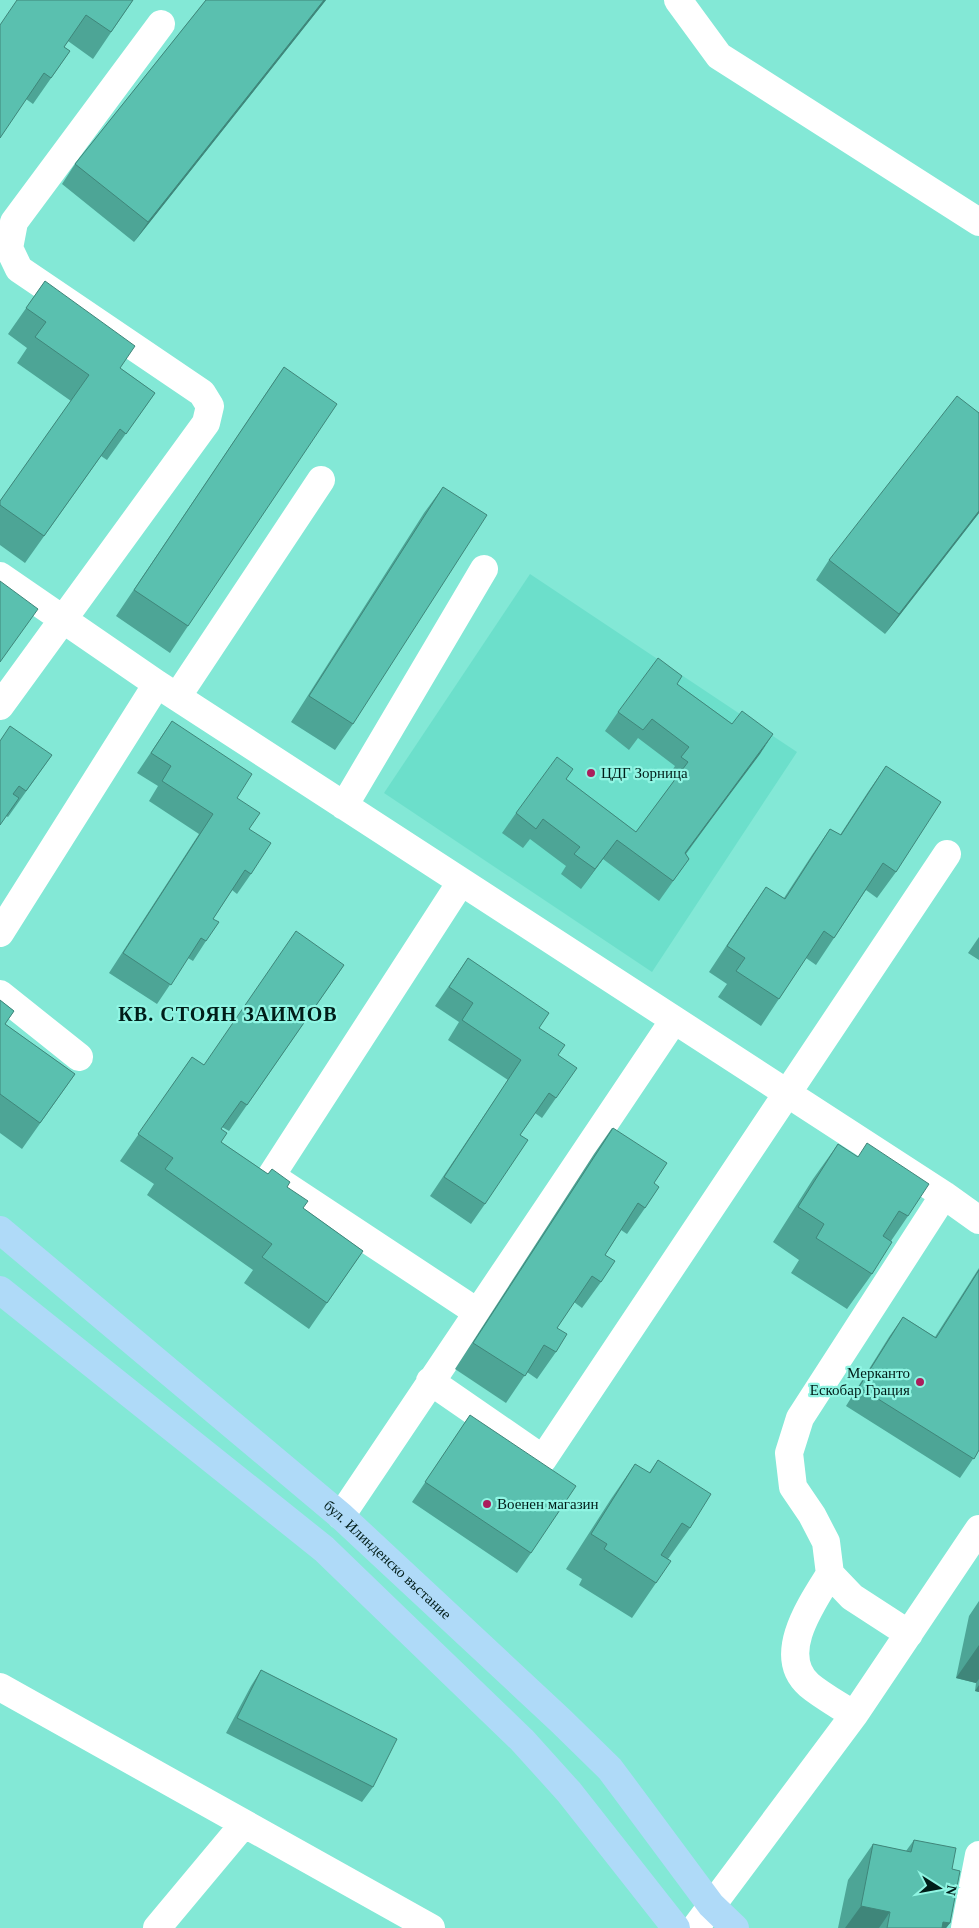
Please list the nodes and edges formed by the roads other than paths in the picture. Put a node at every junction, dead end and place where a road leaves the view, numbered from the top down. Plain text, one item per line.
1 (678, 0) edge
2 (161, 24) dead end
3 (979, 222) edge
4 (321, 480) dead end
5 (484, 569) dead end
6 (0, 576) edge
7 (63, 620) junction
8 (167, 691) junction
9 (0, 706) edge
10 (344, 806) junction
11 (947, 854) dead end
12 (461, 882) junction
13 (0, 933) edge
14 (0, 994) edge
15 (674, 1020) junction
16 (79, 1057) dead end
17 (787, 1093) junction
18 (944, 1195) junction
19 (979, 1220) edge
20 (0, 1230) edge
21 (0, 1290) edge
22 (477, 1312) junction
23 (430, 1381) junction
24 (341, 1516) junction
25 (979, 1529) edge
26 (830, 1574) junction
27 (909, 1634) junction
28 (0, 1687) edge
29 (854, 1715) junction
30 (243, 1825) junction
31 (979, 1855) edge
32 (711, 1905) junction
33 (157, 1928) edge
34 (432, 1928) edge
35 (676, 1928) edge
36 (695, 1928) edge
37 (735, 1928) edge
38 (966, 1928) edge

1 - 3 street
2 - 7 street
4 - 8 street
5 - 10 street
6 - 7 street
7 - 8 street
7 - 9 street
8 - 10 street
8 - 13 street
10 - 12 street
11 - 17 street
12 - 15 street
12 - 22 street
14 - 16 street
15 - 17 street
15 - 22 street
17 - 18 street
17 - 23 street
18 - 19 street
18 - 26 street
20 - 24 main road, бул. Илинденско въстание
21 - 35 main road
22 - 23 street
23 - 24 street
24 - 32 main road, бул. Илинденско въстание
25 - 27 street
26 - 27 street
26 - 29 street
27 - 29 street
28 - 30 street
29 - 32 street
30 - 33 street
30 - 34 street
31 - 38 street
32 - 36 street
32 - 37 main road, бул. Илинденско въстание

